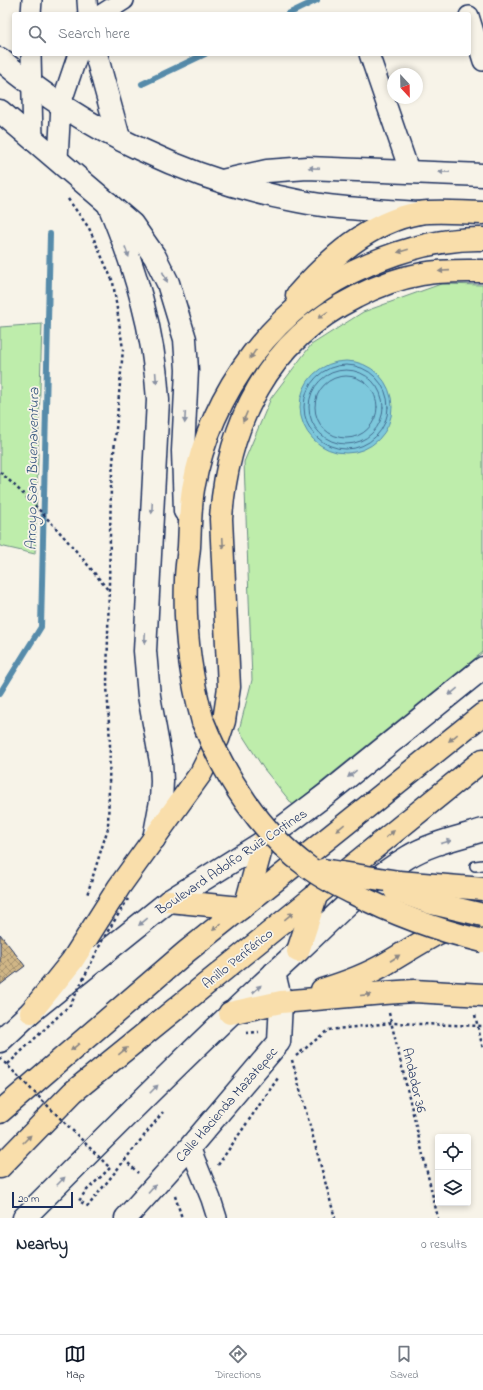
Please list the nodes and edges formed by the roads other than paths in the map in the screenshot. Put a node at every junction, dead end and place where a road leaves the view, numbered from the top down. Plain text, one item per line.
1 (32, 0) edge
2 (87, 0) edge
3 (124, 0) edge
4 (31, 12) edge
5 (88, 12) edge
6 (105, 12) edge
7 (471, 23) edge
8 (31, 56) edge
9 (77, 56) edge
10 (97, 56) edge
11 (370, 56) edge
12 (0, 59) edge
13 (483, 61) edge
14 (30, 83) junction
15 (61, 104) junction
16 (0, 111) edge
17 (119, 138) junction
18 (33, 139) junction
19 (58, 159) junction
20 (409, 170) junction
21 (483, 175) edge
22 (220, 181) junction
23 (108, 203) junction
24 (420, 213) junction
25 (483, 213) edge
26 (483, 239) edge
27 (483, 271) edge
28 (268, 334) junction
29 (189, 548) junction
30 (483, 668) edge
31 (483, 714) edge
32 (483, 760) edge
33 (483, 830) edge
34 (154, 839) junction
35 (263, 842) junction
36 (308, 867) junction
37 (366, 884) junction
38 (483, 889) edge
39 (316, 893) junction
40 (169, 901) junction
41 (243, 906) junction
42 (483, 916) edge
43 (483, 941) edge
44 (298, 951) junction
45 (274, 973) junction
46 (476, 995) edge
47 (281, 1002) junction
48 (31, 1012) junction
49 (230, 1013) junction
50 (0, 1041) edge
51 (0, 1112) edge
52 (190, 1147) junction
53 (0, 1166) edge
54 (24, 1218) edge
55 (126, 1218) edge
56 (217, 1218) edge

1 - 4 street
2 - 5 street
3 - 6 street
7 - 13 street
8 - 14 street
9 - 15 street
10 - 17 main road
11 - 20 street
12 - 14 main road
14 - 15 main road
14 - 18 street
15 - 17 main road
15 - 19 street
16 - 18 main road
17 - 22 main road
18 - 19 main road
19 - 23 main road
21 -> 20 main road
20 -> 22 main road
22 - 24 main road
23 -> 29 main road
23 -> 34 main road
24 - 25 main road
24 - 28 main road
26 -> 28 main road
27 -> 34 main road
28 -> 29 main road
29 - 36 main road, bridge
30 -> 35 main road, Boulevard Adolfo Ruiz Cortines
31 -> 41 main road
39 -> 32 main road, Anillo Periférico
37 -> 33 main road
34 - 48 main road
35 - 40 main road, Boulevard Adolfo Ruiz Cortines
35 - 41 main road
36 - 37 main road, bridge
36 - 43 main road, bridge
37 - 38 main road, bridge
37 - 39 main road
37 - 42 main road, bridge
37 - 44 main road
39 - 44 main road
53 -> 39 main road, Anillo Periférico
40 - 41 main road
40 -> 48 main road, Boulevard Adolfo Ruiz Cortines
41 -> 51 main road
47 -> 42 main road
44 - 45 main road
45 - 47 main road, Calle Hacienda Mazatepec
49 -> 45 main road
47 -> 46 main road
47 - 49 main road
47 - 52 main road, Calle Hacienda Mazatepec
48 - 50 main road, Boulevard Adolfo Ruiz Cortines
54 -> 49 main road
55 -> 52 main road, Calle Hacienda Mazatepec
52 - 56 street

